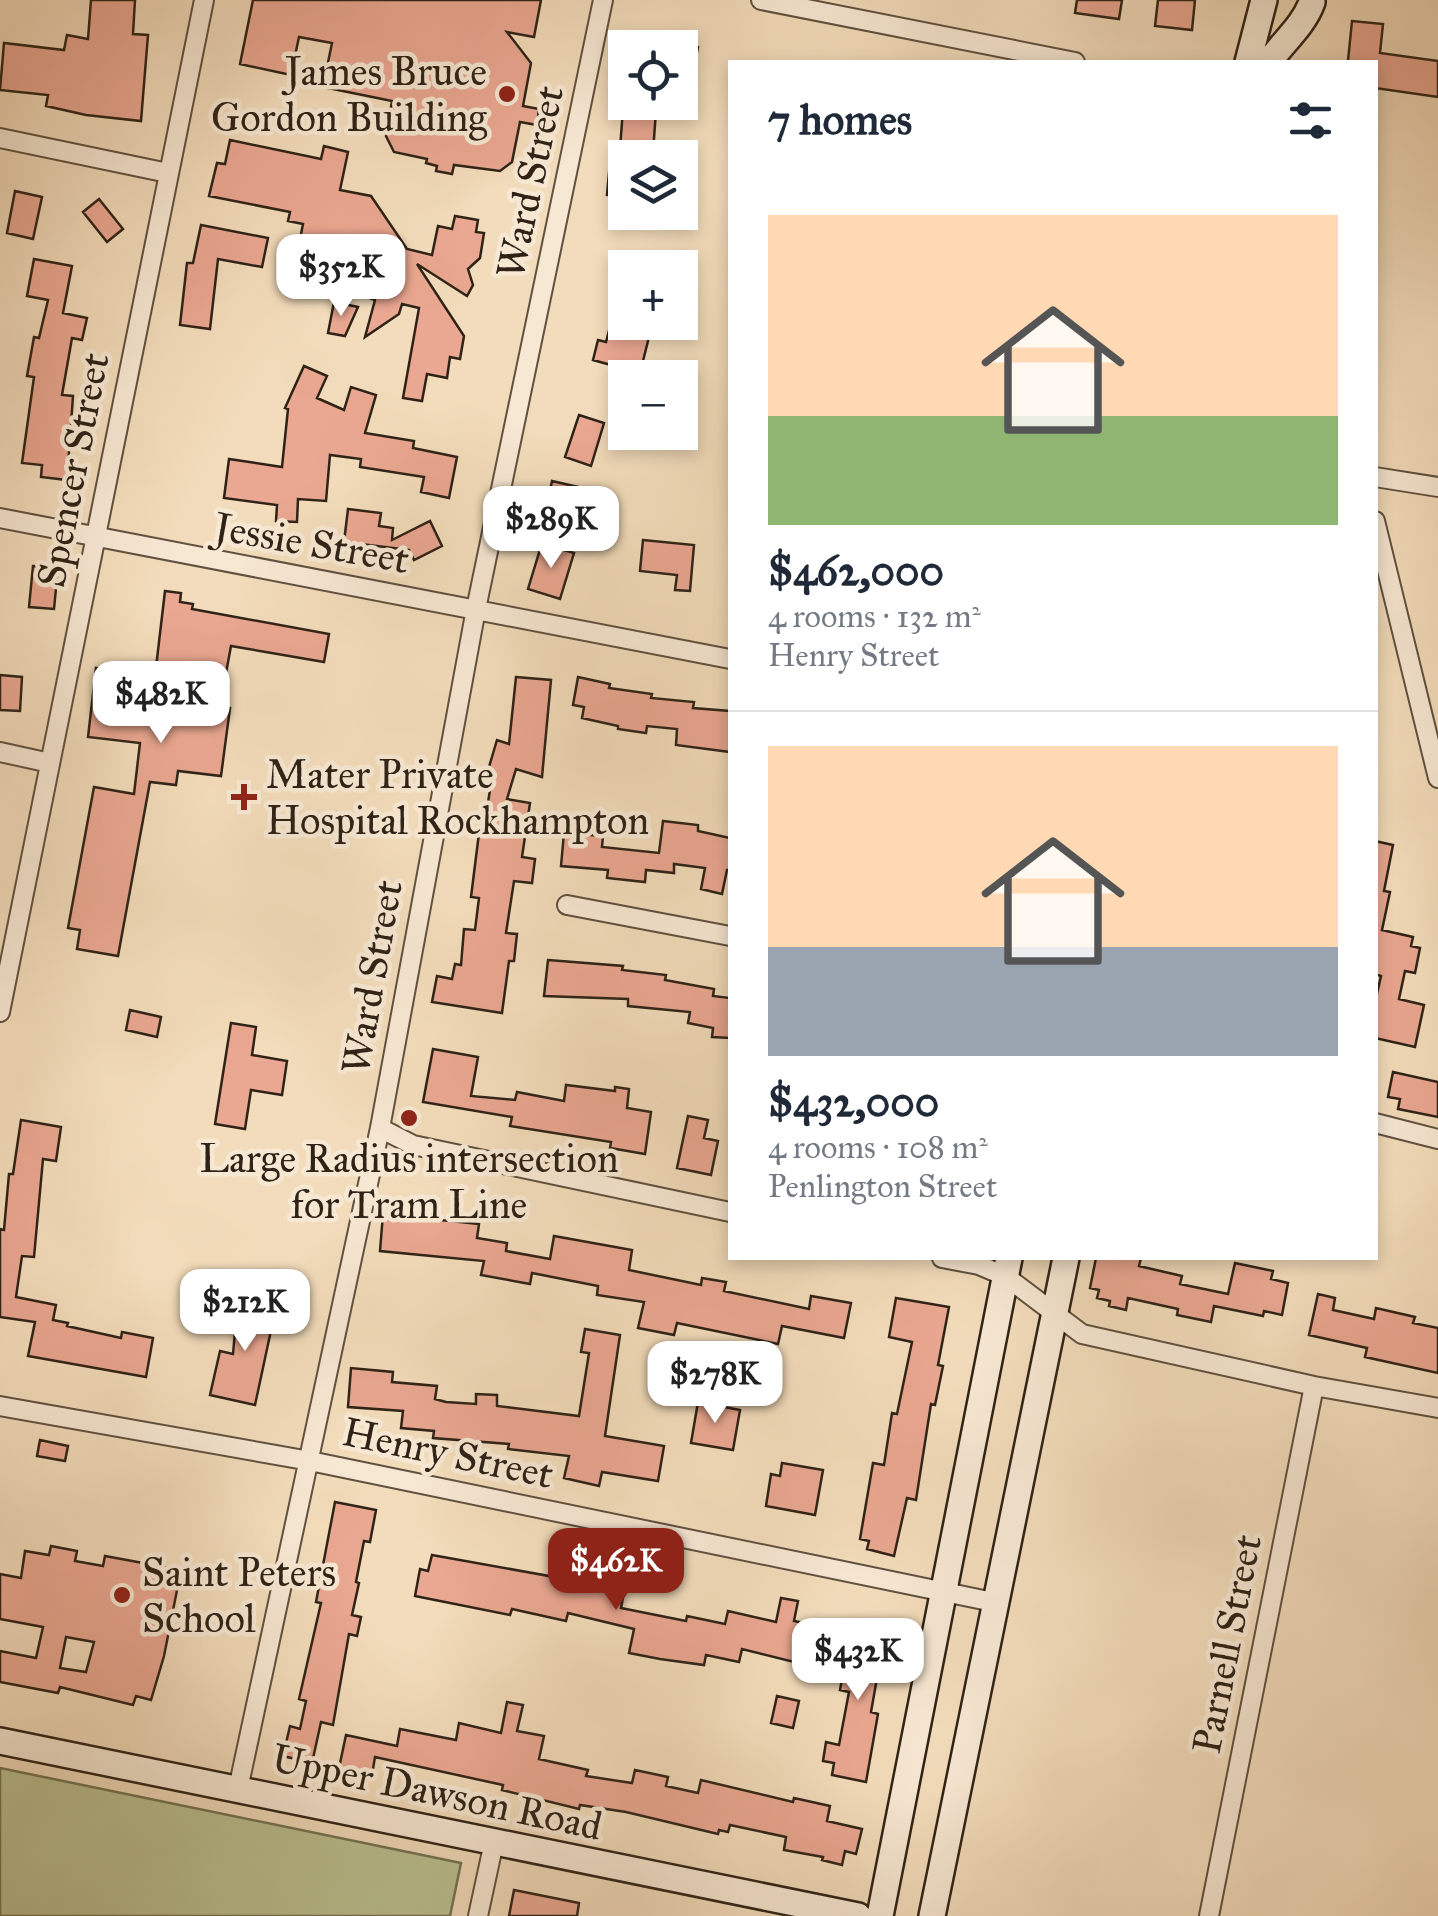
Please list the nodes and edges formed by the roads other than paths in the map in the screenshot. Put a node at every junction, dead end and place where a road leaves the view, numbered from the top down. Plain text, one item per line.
1 (204, 0) edge
2 (604, 0) edge
3 (761, 0) edge
4 (1264, 0) edge
5 (1281, 0) edge
6 (1314, 1) edge
7 (1065, 60) edge
8 (1249, 60) edge
9 (1270, 60) edge
10 (0, 138) edge
11 (168, 173) junction
12 (1378, 477) edge
13 (1438, 487) edge
14 (0, 518) edge
15 (1378, 533) edge
16 (96, 538) junction
17 (476, 609) junction
18 (728, 659) edge
19 (0, 752) edge
20 (50, 763) junction
21 (1438, 778) edge
22 (567, 905) dead end
23 (728, 936) edge
24 (0, 1012) edge
25 (1378, 1124) edge
26 (380, 1128) junction
27 (1438, 1138) edge
28 (728, 1212) edge
29 (953, 1260) edge
30 (1066, 1260) edge
31 (1007, 1267) edge
32 (1055, 1312) junction
33 (1314, 1386) junction
34 (0, 1406) edge
35 (1438, 1408) edge
36 (310, 1461) junction
37 (945, 1591) junction
38 (998, 1604) junction
39 (0, 1741) edge
40 (238, 1789) junction
41 (494, 1842) junction
42 (826, 1913) edge
43 (478, 1916) edge
44 (858, 1916) edge
45 (880, 1916) edge
46 (932, 1916) edge
47 (1209, 1916) edge

1 - 11 street, Spencer Street
2 - 17 street, Ward Street
3 - 7 street
4 - 8 street
5 - 6 street
6 - 9 street
10 - 11 street
11 - 16 street, Spencer Street
12 - 13 street
14 - 16 street, Jessie Street
15 - 21 street
16 - 17 street, Jessie Street
16 - 20 street, Spencer Street
17 - 18 street, Jessie Street
17 - 26 street, Ward Street
19 - 20 street
20 - 24 street, Spencer Street
22 - 23 street
25 - 27 street
26 - 28 street
26 - 36 street, Ward Street
29 - 31 street
30 - 32 street
31 - 32 street
31 - 37 street
32 - 33 street
32 - 38 street
33 - 35 street
33 - 47 street, Parnell Street
34 - 36 street, Henry Street
36 - 37 street, Henry Street
36 - 40 street, Ward Street
37 - 38 street, Henry Street
37 - 45 street
38 - 46 street
39 - 40 street, Upper Dawson Road
40 - 41 street, Upper Dawson Road
41 - 42 street, Upper Dawson Road
41 - 43 street
42 - 44 street, Upper Dawson Road

